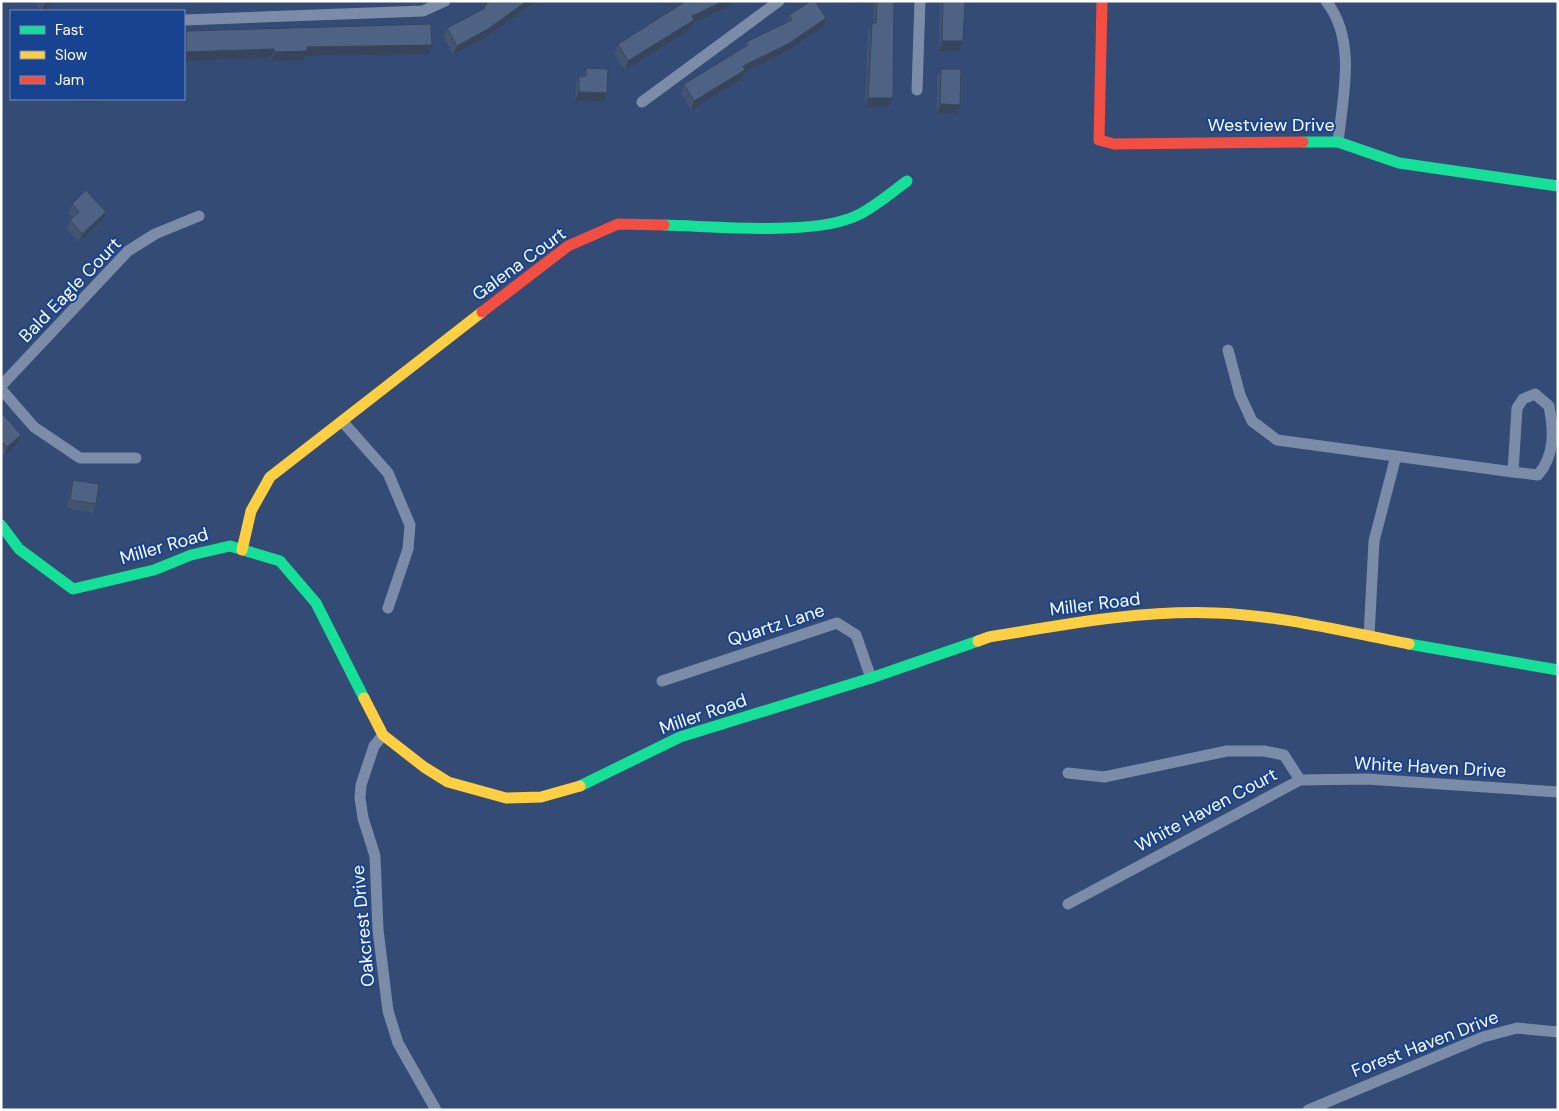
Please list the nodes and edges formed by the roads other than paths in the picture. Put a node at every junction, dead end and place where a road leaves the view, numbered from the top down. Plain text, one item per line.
1 (445, 1) edge
2 (779, 1) edge
3 (920, 1) edge
4 (1102, 1) edge
5 (1326, 1) edge
6 (185, 20) edge
7 (918, 90) dead end
8 (642, 102) dead end
9 (1338, 142) junction
10 (907, 181) dead end
11 (1558, 186) edge
12 (199, 216) dead end
13 (1228, 350) dead end
14 (1, 388) edge
15 (342, 421) junction
16 (1396, 456) junction
17 (136, 458) dead end
18 (1513, 472) junction
19 (1, 525) edge
20 (242, 550) junction
21 (388, 608) dead end
22 (1369, 636) junction
23 (1558, 670) edge
24 (871, 678) junction
25 (662, 681) dead end
26 (383, 735) junction
27 (1068, 773) dead end
28 (1300, 780) junction
29 (1558, 792) edge
30 (1068, 904) dead end
31 (1558, 1032) edge
32 (436, 1110) edge
33 (1308, 1110) edge

1 - 6 street
2 - 8 street
3 - 7 street
4 - 9 street, Westview Drive
5 - 9 street
9 - 11 street, Westview Drive
10 - 15 street, Galena Court
12 - 14 street, Bald Eagle Court
13 - 16 street
14 - 17 street
15 - 20 street, Galena Court
15 - 21 street
16 - 18 street
16 - 22 street
18 - 18 street
19 - 20 street, Miller Road
20 - 26 street, Miller Road
22 - 23 street, Miller Road
22 - 24 street, Miller Road
24 - 25 street, Quartz Lane
24 - 26 street, Miller Road
26 - 32 street, Oakcrest Drive
27 - 28 street, White Haven Court
28 - 29 street, White Haven Drive
28 - 30 street, White Haven Court
31 - 33 street, Forest Haven Drive

